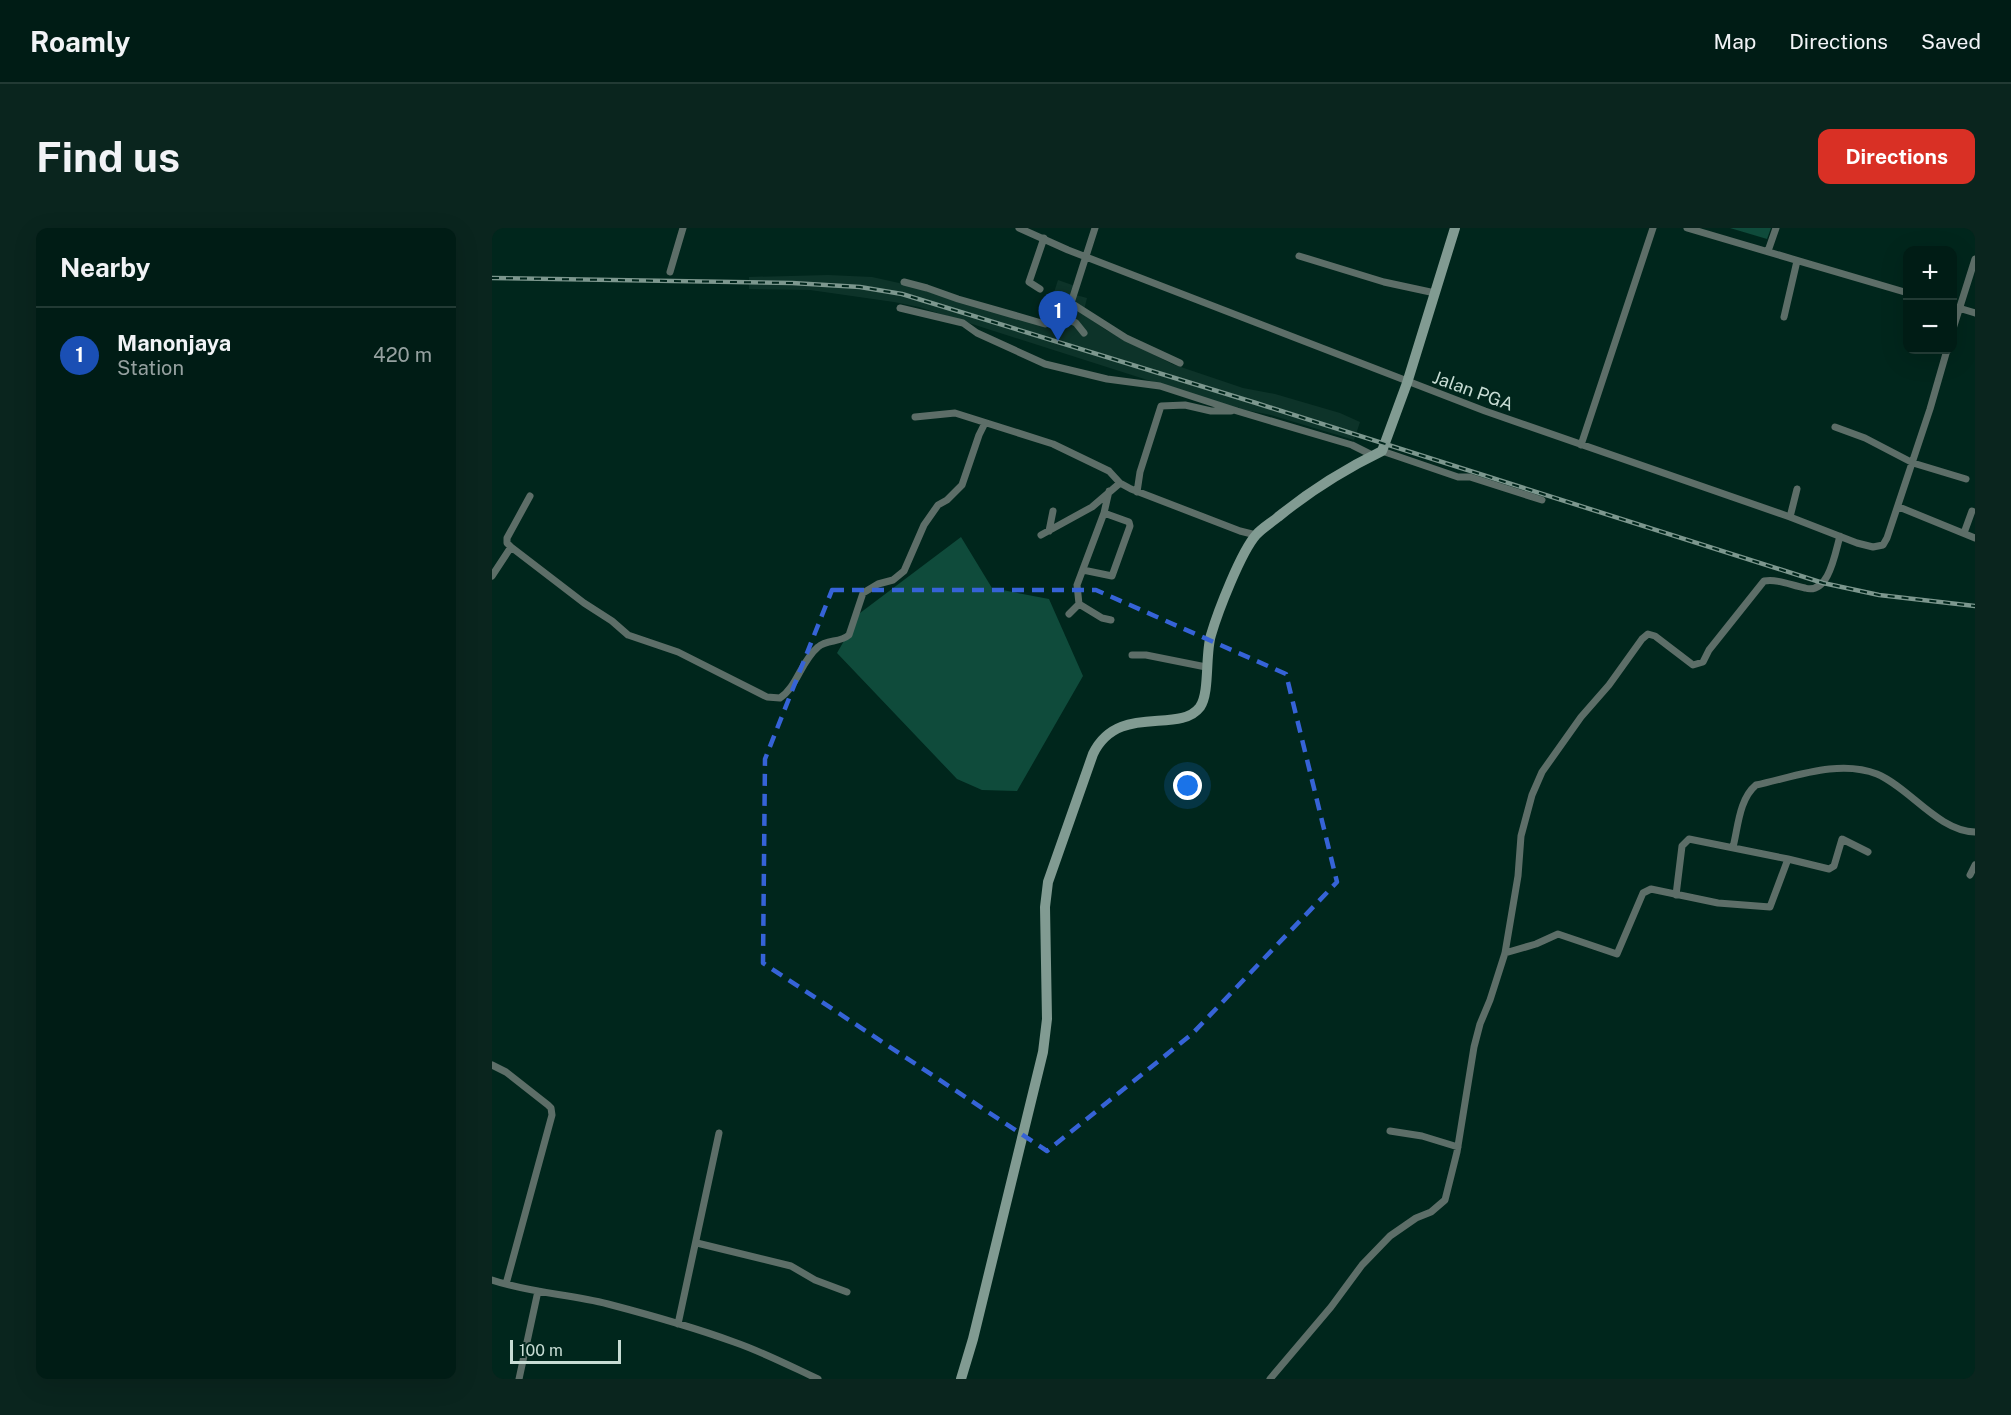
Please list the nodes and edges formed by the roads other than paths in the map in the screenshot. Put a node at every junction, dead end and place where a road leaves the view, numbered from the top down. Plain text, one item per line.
1 (683, 228) edge
2 (1019, 228) edge
3 (1095, 228) edge
4 (1455, 228) edge
5 (1653, 228) edge
6 (1687, 228) edge
7 (1776, 228) edge
8 (1044, 238) junction
9 (1768, 251) junction
10 (1086, 256) junction
11 (1299, 256) dead end
12 (1975, 259) edge
13 (1797, 261) junction
14 (670, 272) dead end
15 (904, 282) dead end
16 (1040, 288) dead end
17 (1903, 292) edge
18 (1435, 293) junction
19 (1071, 303) junction
20 (1957, 305) edge
21 (900, 308) dead end
22 (1957, 308) edge
23 (1975, 313) edge
24 (1784, 317) dead end
25 (1066, 318) junction
26 (1084, 333) dead end
27 (1946, 354) edge
28 (1180, 363) dead end
29 (1407, 382) junction
30 (1237, 411) junction
31 (915, 417) dead end
32 (986, 423) junction
33 (1834, 427) dead end
34 (1581, 445) junction
35 (1377, 453) junction
36 (1912, 463) junction
37 (1966, 480) dead end
38 (1120, 483) junction
39 (1797, 489) dead end
40 (1109, 491) junction
41 (1137, 492) junction
42 (530, 496) dead end
43 (1542, 500) dead end
44 (1899, 507) junction
45 (1972, 511) dead end
46 (1053, 512) dead end
47 (1104, 513) junction
48 (1790, 517) junction
49 (1964, 533) junction
50 (1256, 535) junction
51 (1840, 536) junction
52 (1975, 538) edge
53 (511, 547) junction
54 (1083, 570) junction
55 (492, 576) edge
56 (1079, 604) junction
57 (1070, 614) dead end
58 (1111, 620) dead end
59 (1132, 655) dead end
60 (1206, 667) junction
61 (1975, 832) edge
62 (1733, 847) junction
63 (1868, 852) dead end
64 (1788, 859) junction
65 (1975, 865) edge
66 (1970, 875) dead end
67 (1676, 895) junction
68 (1505, 953) junction
69 (492, 1065) edge
70 (1390, 1131) dead end
71 (719, 1133) dead end
72 (1458, 1147) junction
73 (697, 1243) junction
74 (492, 1280) edge
75 (506, 1284) junction
76 (538, 1291) junction
77 (847, 1292) dead end
78 (678, 1324) junction
79 (1274, 1378) edge
80 (519, 1379) edge
81 (818, 1379) edge
82 (961, 1379) edge

1 - 14 street
2 - 8 street, Jalan PGA
3 - 10 street
4 - 18 main road
5 - 34 street
6 - 9 street
7 - 9 street
8 - 10 street, Jalan PGA
8 - 16 street
9 - 13 street
10 - 19 street
10 - 29 street, Jalan PGA
11 - 18 street
12 - 20 street
13 - 17 street
13 - 24 street
15 - 25 street
18 - 29 main road
19 - 25 street
19 - 28 street
21 - 30 street
22 - 23 street
25 - 26 street
27 - 36 street
29 - 34 street, Jalan PGA
29 - 35 main road
30 - 35 street
30 - 41 street
31 - 32 street
32 - 38 street
32 - 53 street
33 - 36 street
34 - 48 street, Jalan PGA
35 - 43 street
35 - 50 main road
36 - 37 street
36 - 44 street
38 - 40 street
38 - 41 street
39 - 48 street
40 - 46 street
40 - 47 street
41 - 50 street
42 - 53 street
44 - 49 street
44 - 51 street, Jalan PGA
45 - 49 street
47 - 54 street
47 - 54 street
48 - 51 street, Jalan PGA
49 - 52 street
50 - 60 main road
51 - 68 street
53 - 55 street
54 - 56 street
56 - 57 street
56 - 58 street
59 - 60 street
60 - 82 main road
61 - 62 street
62 - 64 street
62 - 67 street
63 - 64 street
64 - 67 street
65 - 66 street
67 - 68 street
68 - 72 street
69 - 75 street
70 - 72 street
71 - 73 street
72 - 79 street
73 - 77 street
73 - 78 street
74 - 75 street
75 - 76 street
76 - 78 street
76 - 80 street
78 - 81 street

